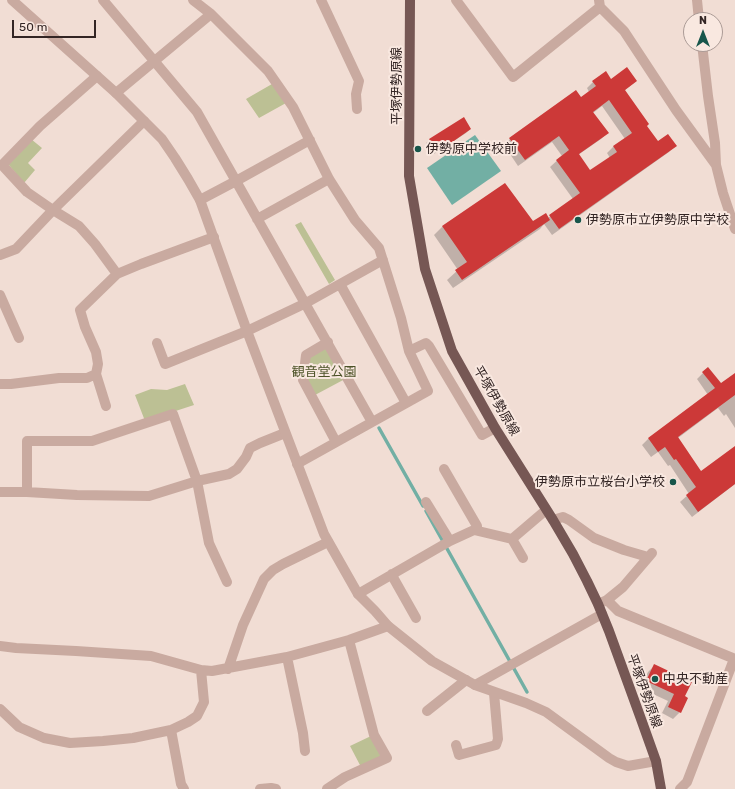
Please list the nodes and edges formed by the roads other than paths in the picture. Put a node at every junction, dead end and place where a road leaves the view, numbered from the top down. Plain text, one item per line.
1 (12, 0) edge
2 (103, 0) edge
3 (193, 0) edge
4 (322, 0) edge
5 (410, 0) edge
6 (456, 0) edge
7 (697, 0) edge
8 (599, 2) edge
9 (208, 8) edge
10 (698, 12) edge
11 (703, 52) edge
12 (154, 61) junction
13 (97, 76) junction
14 (116, 93) junction
15 (357, 109) dead end
16 (144, 121) junction
17 (310, 140) junction
18 (716, 165) junction
19 (1, 166) edge
20 (329, 179) junction
21 (236, 181) junction
22 (200, 200) junction
23 (53, 210) junction
24 (257, 219) junction
25 (735, 229) edge
26 (214, 237) junction
27 (0, 256) edge
28 (383, 260) junction
29 (117, 274) junction
30 (340, 284) junction
31 (0, 295) edge
32 (306, 303) junction
33 (247, 331) junction
34 (19, 338) dead end
35 (328, 342) junction
36 (157, 343) dead end
37 (409, 351) junction
38 (96, 374) junction
39 (0, 384) edge
40 (406, 403) junction
41 (106, 406) dead end
42 (372, 422) junction
43 (495, 428) junction
44 (285, 434) junction
45 (336, 442) junction
46 (297, 464) junction
47 (444, 469) dead end
48 (197, 481) junction
49 (0, 492) edge
50 (27, 492) junction
51 (426, 502) dead end
52 (546, 510) junction
53 (553, 520) junction
54 (477, 530) junction
55 (512, 539) junction
56 (450, 541) junction
57 (328, 542) junction
58 (523, 558) dead end
59 (392, 574) junction
60 (227, 582) dead end
61 (358, 594) junction
62 (607, 600) junction
63 (600, 609) junction
64 (416, 618) dead end
65 (388, 626) junction
66 (349, 640) junction
67 (0, 646) edge
68 (287, 657) junction
69 (735, 659) edge
70 (228, 669) junction
71 (201, 670) junction
72 (471, 682) junction
73 (494, 692) junction
74 (0, 709) edge
75 (427, 711) dead end
76 (171, 730) junction
77 (456, 745) dead end
78 (305, 751) dead end
79 (656, 762) junction
80 (184, 789) edge
81 (260, 789) edge
82 (276, 789) edge
83 (327, 789) edge
84 (661, 789) edge
85 (680, 789) edge

1 - 13 street
2 - 12 street
3 - 9 street
4 - 15 street
5 - 43 main road, 平塚伊勢原線
6 - 8 street
7 - 10 street
8 - 18 street
9 - 12 street
9 - 17 street
11 - 18 street
12 - 14 street
12 - 21 street
13 - 14 street
13 - 19 street
14 - 16 street
16 - 22 street
16 - 23 street
17 - 20 street
17 - 21 street
18 - 25 street
19 - 23 street
20 - 24 street
20 - 28 street
21 - 22 street
21 - 24 street
22 - 26 street
23 - 27 street
23 - 29 street
24 - 32 street
26 - 29 street
26 - 33 street
28 - 30 street
28 - 37 street
29 - 38 street
30 - 32 street
30 - 40 street
31 - 34 street
32 - 33 street
32 - 35 street
33 - 36 street
33 - 44 street
35 - 42 street
35 - 45 street
37 - 40 street
37 - 43 street
38 - 39 street
38 - 41 street
40 - 42 street
42 - 45 street
43 - 52 main road, 平塚伊勢原線
44 - 46 street
44 - 48 street
45 - 46 street
46 - 57 street
47 - 54 street
48 - 50 street
48 - 50 street
48 - 60 street
49 - 50 street
51 - 56 street
52 - 53 main road, 平塚伊勢原線
52 - 55 street
53 - 62 street
53 - 63 main road, 平塚伊勢原線
54 - 55 street
54 - 56 street
55 - 58 street
56 - 59 street
57 - 61 street
57 - 70 street
59 - 61 street
59 - 64 street
61 - 65 street
62 - 63 street
62 - 69 street
63 - 72 street
63 - 79 main road, 平塚伊勢原線
65 - 66 street
65 - 72 street
66 - 68 street
66 - 83 street
67 - 71 street
68 - 70 street
68 - 78 street
69 - 85 street
70 - 71 street
71 - 76 street
72 - 73 street
72 - 75 street
73 - 77 street
73 - 79 street
74 - 76 street
76 - 80 street
79 - 84 main road, 平塚伊勢原線
81 - 82 street

